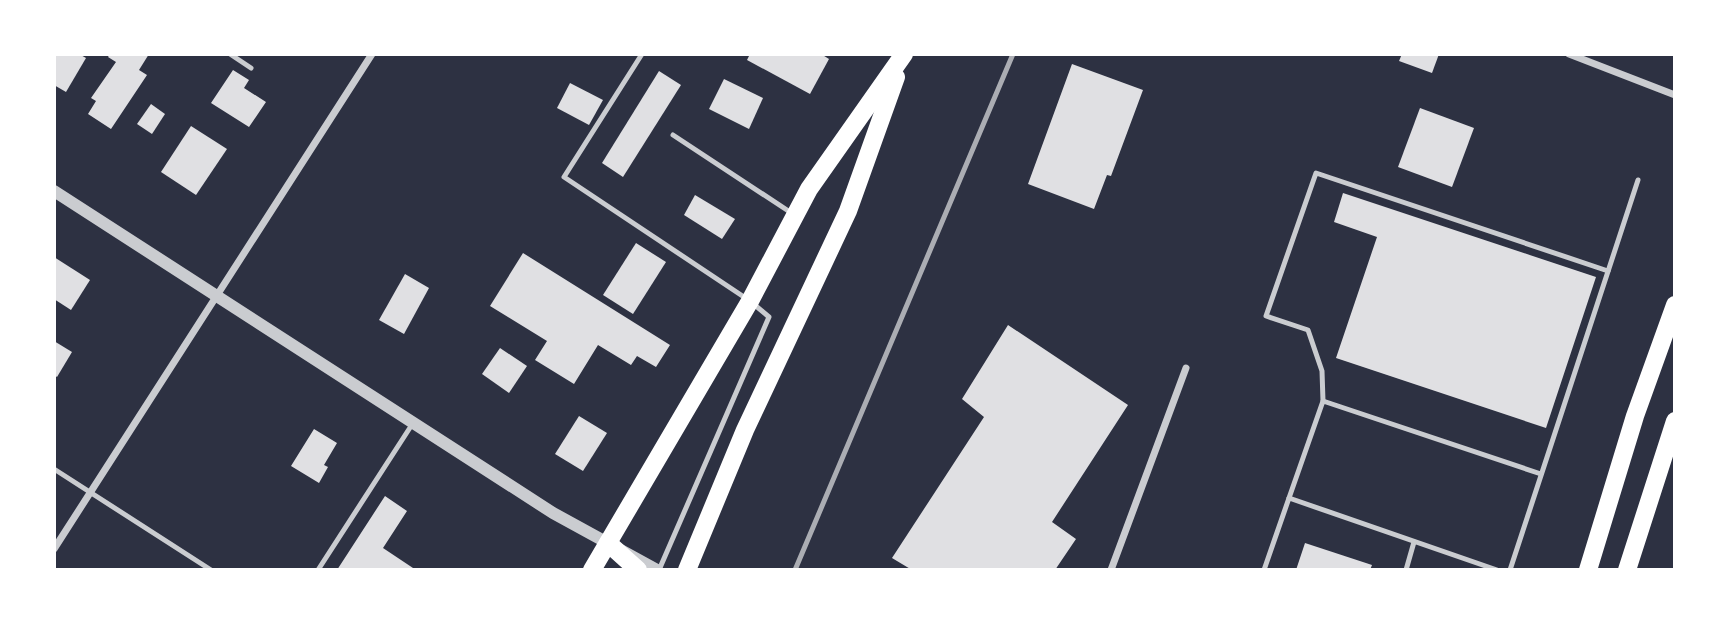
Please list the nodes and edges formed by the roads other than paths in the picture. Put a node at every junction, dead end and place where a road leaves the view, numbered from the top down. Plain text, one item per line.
1 (230, 54) edge
2 (372, 54) edge
3 (642, 54) edge
4 (904, 54) edge
5 (1569, 54) edge
6 (251, 68) dead end
7 (1675, 95) edge
8 (673, 135) dead end
9 (1638, 180) dead end
10 (54, 191) edge
11 (795, 215) junction
12 (1608, 271) junction
13 (218, 295) junction
14 (750, 301) junction
15 (1675, 305) edge
16 (1186, 369) dead end
17 (1323, 401) junction
18 (1675, 421) edge
19 (414, 422) junction
20 (54, 468) edge
21 (1541, 474) junction
22 (91, 492) junction
23 (1289, 498) junction
24 (1414, 542) junction
25 (608, 544) junction
26 (54, 549) edge
27 (211, 570) edge
28 (318, 570) edge
29 (592, 570) edge
30 (638, 570) edge
31 (658, 570) edge
32 (687, 570) edge
33 (1111, 570) edge
34 (1264, 570) edge
35 (1406, 570) edge
36 (1497, 570) edge
37 (1510, 570) edge
38 (1588, 570) edge
39 (1627, 570) edge

1 - 6 lane
2 - 13 street
3 - 14 lane
4 - 11 main road
4 - 32 main road
5 - 7 street
8 - 11 lane
9 - 12 lane
10 - 13 street
11 - 14 main road
12 - 17 lane
12 - 21 lane
13 - 19 street
13 - 22 street
14 - 25 main road
14 - 31 lane
15 - 38 main road
16 - 33 street
17 - 21 lane
17 - 23 lane
18 - 39 main road
19 - 25 street
19 - 28 lane
20 - 22 lane
21 - 37 lane
22 - 26 street
22 - 27 lane
23 - 24 lane
23 - 34 lane
24 - 35 lane
24 - 36 lane
25 - 29 main road
25 - 30 main road
25 - 31 street

